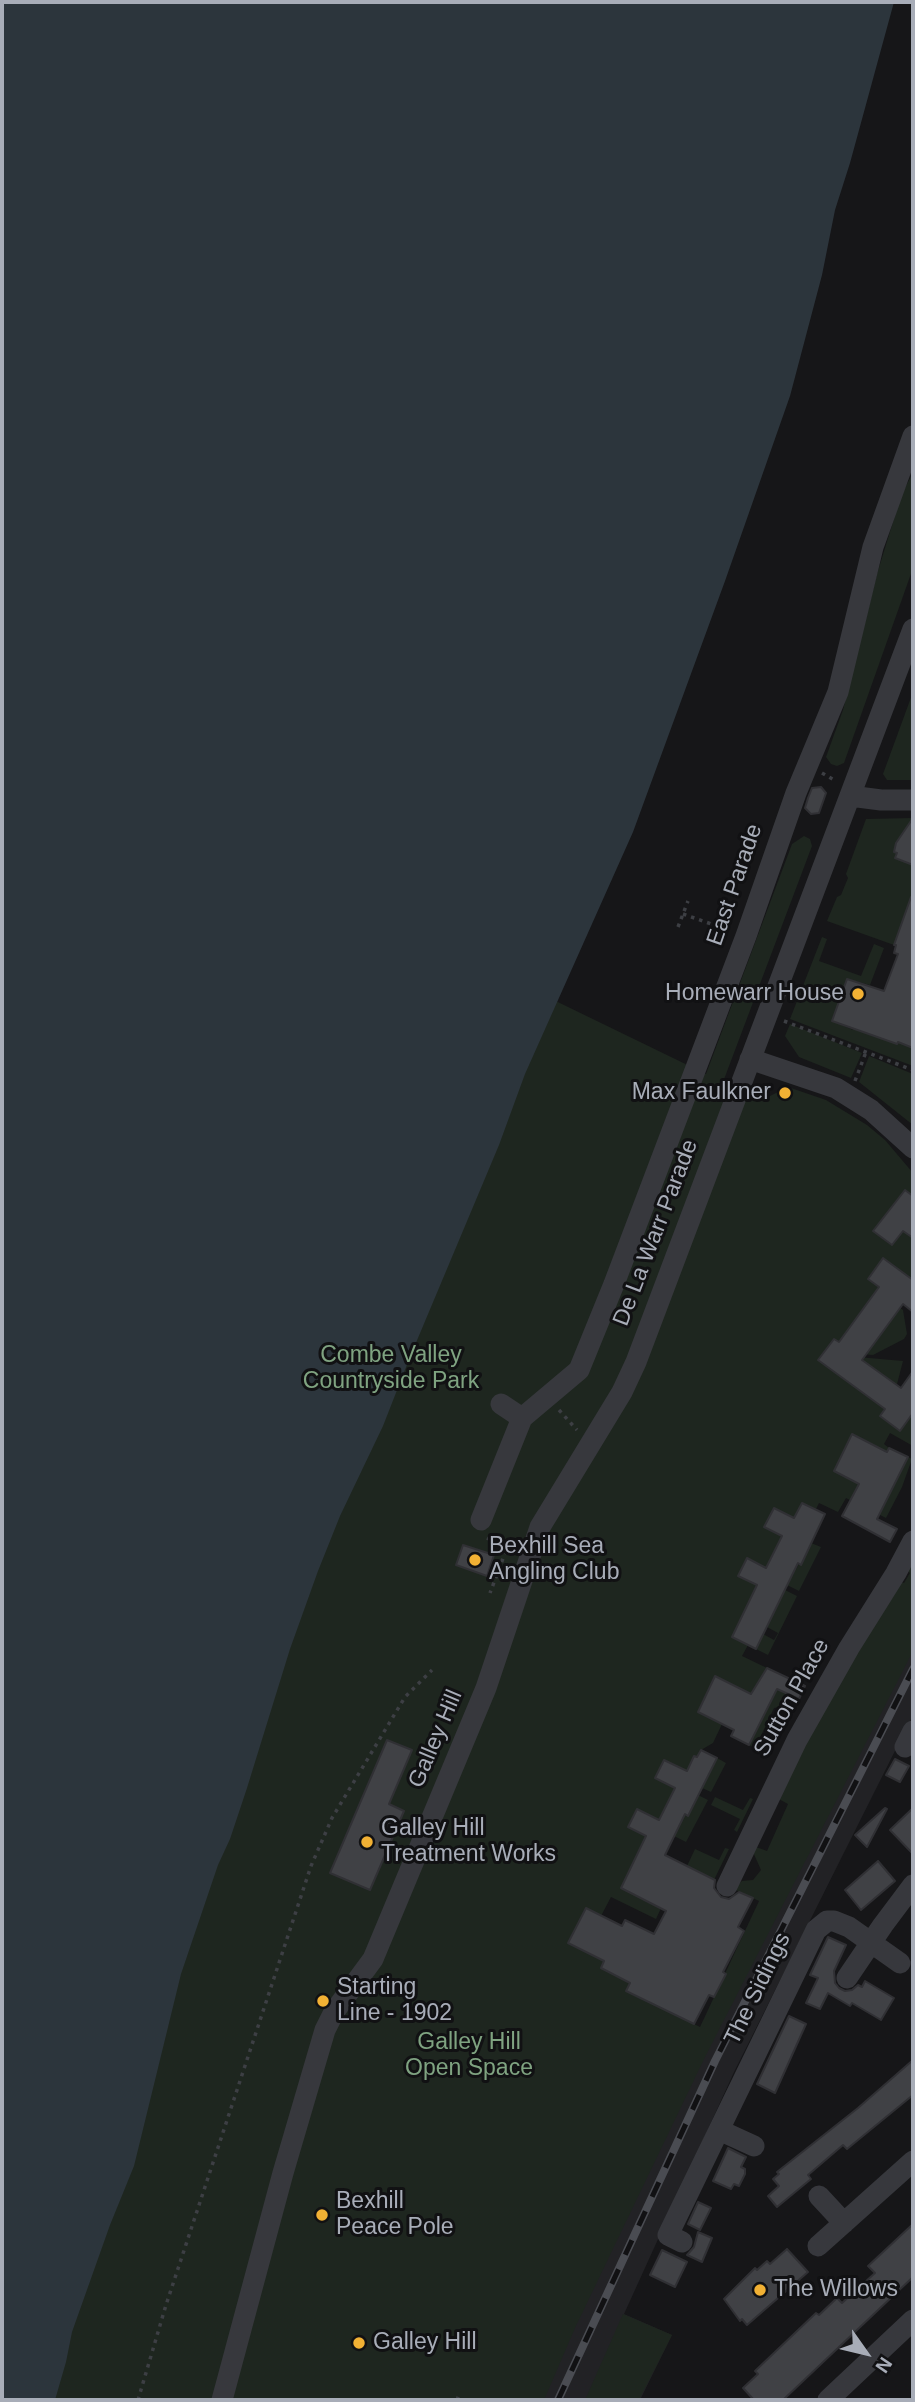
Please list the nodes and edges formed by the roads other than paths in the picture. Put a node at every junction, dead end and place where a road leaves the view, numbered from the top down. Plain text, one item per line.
1 (913, 436) edge
2 (913, 629) edge
3 (849, 796) junction
4 (913, 800) edge
5 (750, 1059) junction
6 (913, 1148) edge
7 (500, 1404) dead end
8 (522, 1418) junction
9 (481, 1520) road end
10 (913, 1541) edge
11 (485, 1688) joint
12 (913, 1885) edge
13 (727, 1886) dead end
14 (871, 1943) junction
15 (900, 1963) dead end
16 (847, 1979) dead end
17 (719, 2130) junction
18 (754, 2146) dead end
19 (913, 2161) edge
20 (819, 2196) dead end
21 (844, 2223) junction
22 (682, 2242) dead end
23 (818, 2246) dead end
24 (913, 2320) edge
25 (222, 2400) edge
26 (828, 2400) edge

1 - 8 street, East Parade
2 - 3 street, De La Warr Parade
3 - 4 street
3 - 5 street, De La Warr Parade
5 - 6 street
5 - 11 street, De La Warr Parade
7 - 8 street
8 - 9 street
10 - 13 street, Sutton Place
11 - 25 street, Galley Hill
12 - 14 street
14 - 15 street
14 - 16 street
14 - 17 street, The Sidings
17 - 18 street
17 - 22 street, The Sidings
19 - 21 street
20 - 21 street
21 - 23 street
24 - 26 street

